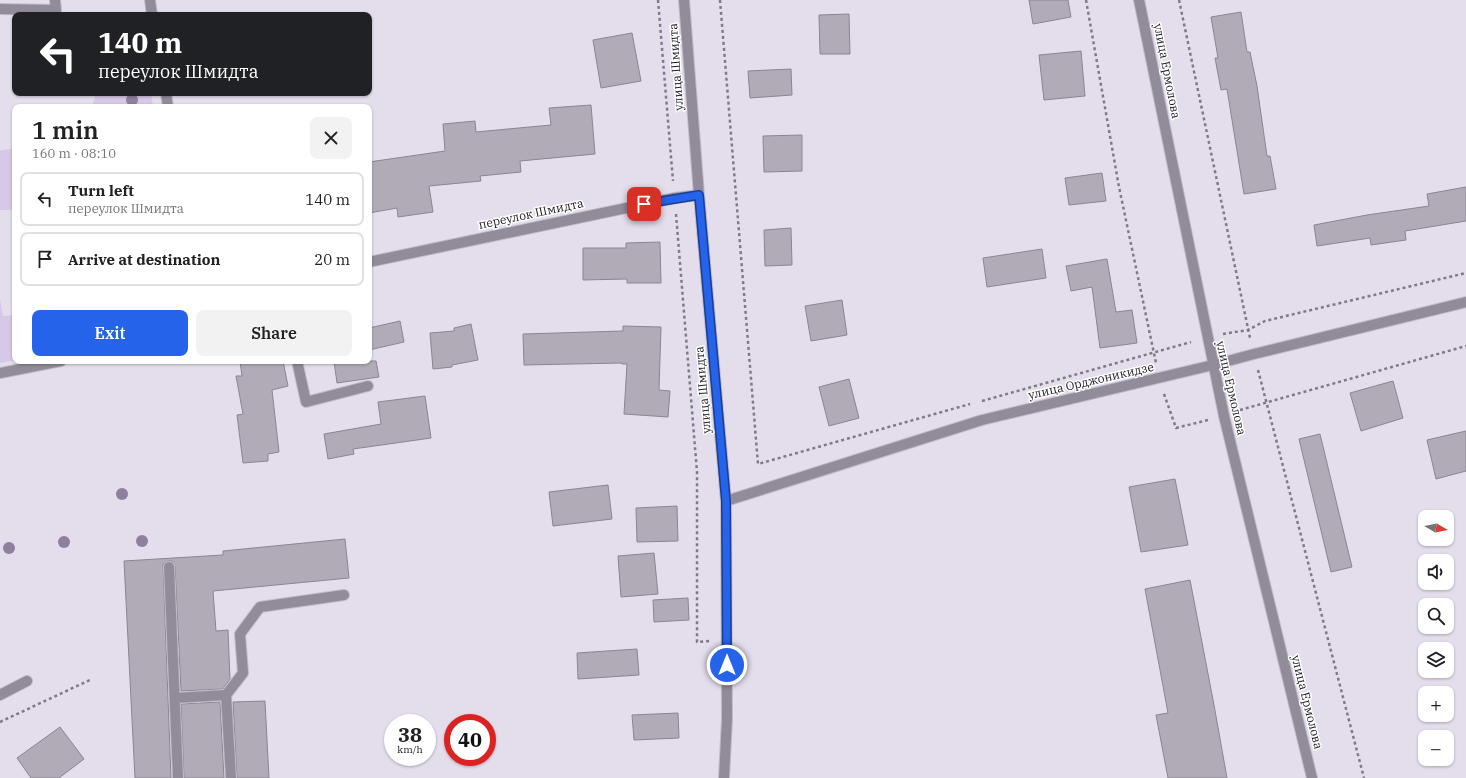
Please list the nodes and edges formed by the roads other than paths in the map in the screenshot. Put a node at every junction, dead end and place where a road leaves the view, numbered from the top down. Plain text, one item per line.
1 (54, 0) edge
2 (150, 0) edge
3 (684, 0) edge
4 (1139, 0) edge
5 (0, 9) edge
6 (152, 12) edge
7 (699, 195) junction
8 (372, 261) edge
9 (1466, 302) edge
10 (46, 364) edge
11 (298, 364) edge
12 (1213, 365) junction
13 (0, 373) edge
14 (368, 386) dead end
15 (726, 501) junction
16 (169, 567) dead end
17 (344, 595) dead end
18 (27, 680) dead end
19 (0, 695) edge
20 (226, 695) junction
21 (175, 698) junction
22 (178, 778) edge
23 (231, 778) edge
24 (724, 778) edge
25 (1312, 778) edge

1 - 5 street
2 - 6 street
3 - 7 street, улица Шмидта
4 - 12 street, улица Ермолова
7 - 8 street, переулок Шмидта
7 - 15 street, улица Шмидта
9 - 12 street, улица Орджоникидзе
10 - 13 street
11 - 14 street
12 - 15 street, улица Орджоникидзе
12 - 25 street, улица Ермолова
15 - 24 street, улица Шмидта
16 - 21 street
17 - 20 street
18 - 19 street
20 - 21 street
20 - 23 street
21 - 22 street

